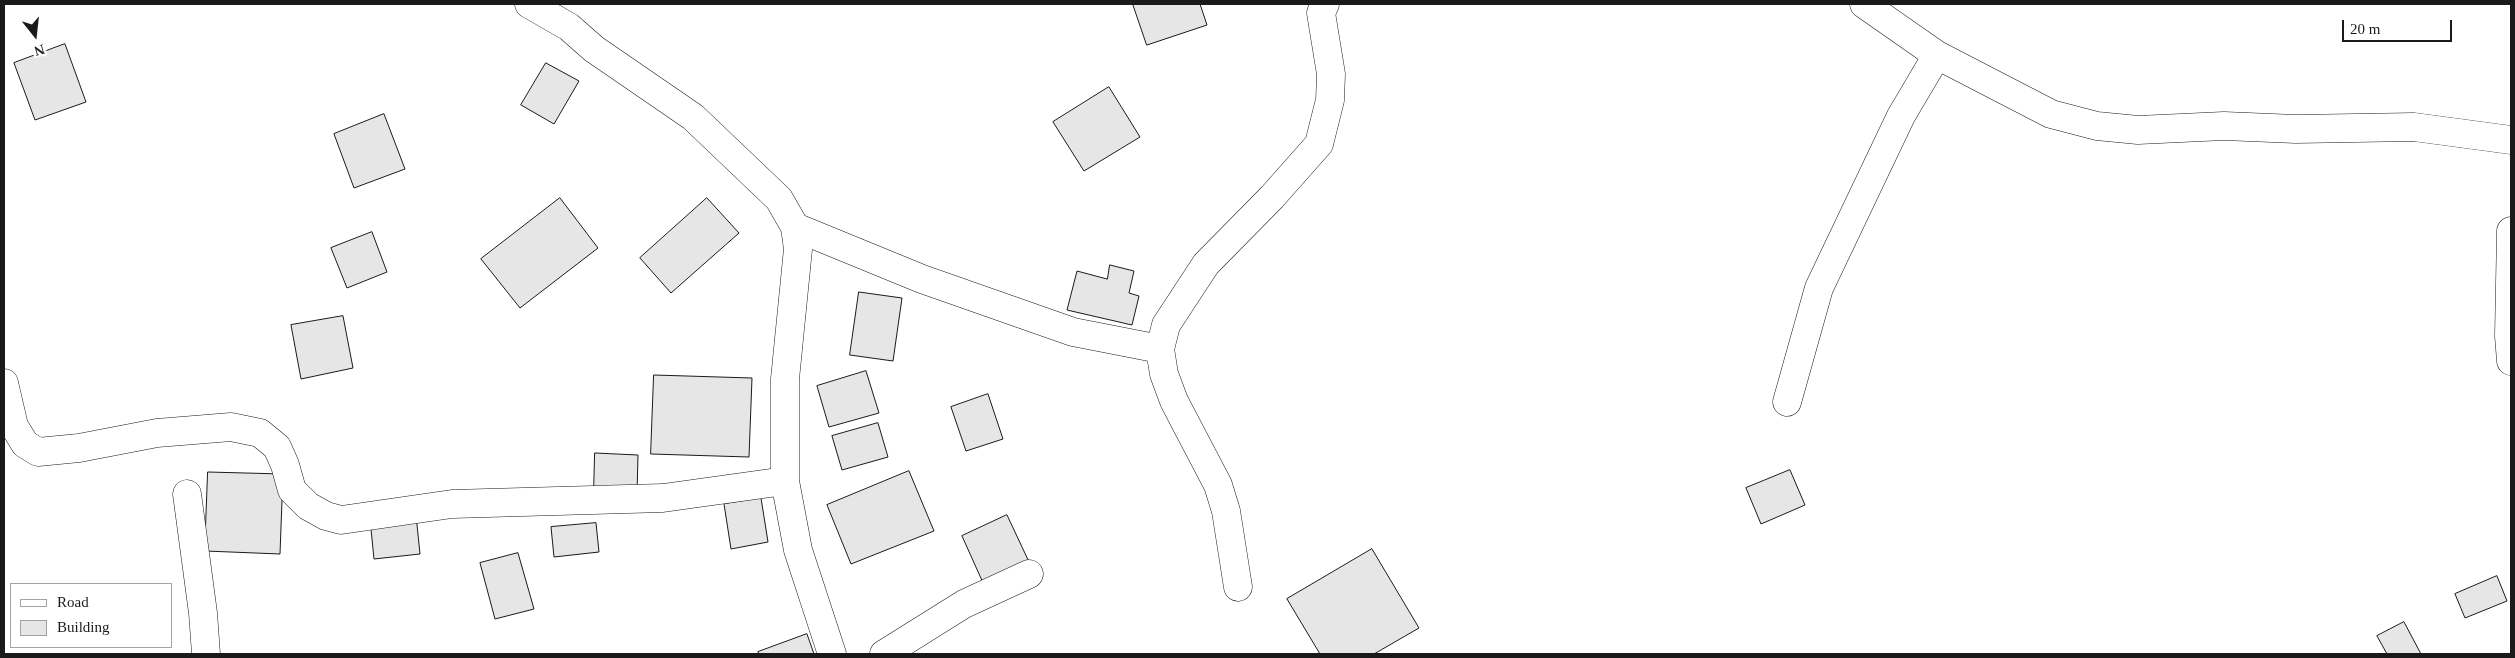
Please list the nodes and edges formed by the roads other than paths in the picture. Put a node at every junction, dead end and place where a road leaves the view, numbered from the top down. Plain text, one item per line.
1 (529, 4) edge
2 (1325, 4) edge
3 (1864, 4) edge
4 (1938, 55) junction
5 (2511, 140) edge
6 (795, 227) junction
7 (2511, 231) edge
8 (1160, 349) junction
9 (2511, 361) edge
10 (4, 383) edge
11 (1788, 402) dead end
12 (785, 481) junction
13 (187, 494) dead end
14 (1029, 574) dead end
15 (1238, 586) dead end
16 (206, 654) edge
17 (832, 654) edge
18 (884, 654) edge

1 - 6 street
2 - 8 street
3 - 4 street
4 - 5 street
4 - 11 street
6 - 8 street
6 - 12 street
7 - 9 street
8 - 15 street
10 - 12 street
12 - 17 street
13 - 16 street
14 - 18 street

